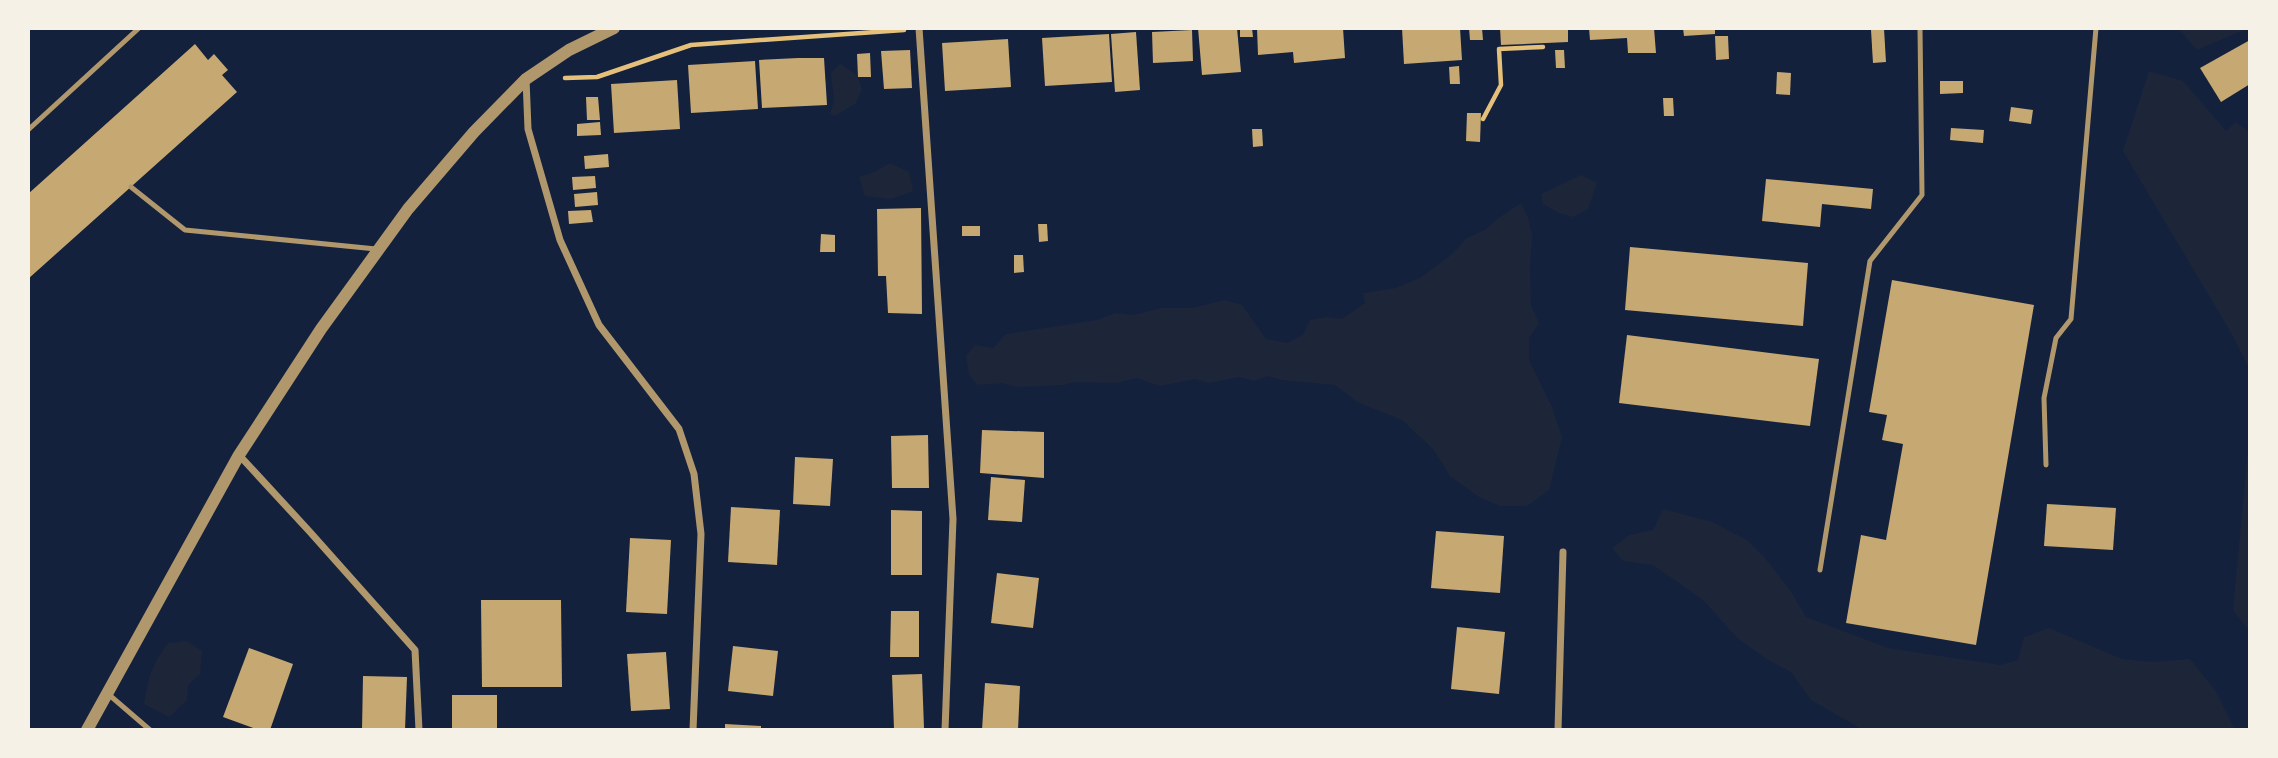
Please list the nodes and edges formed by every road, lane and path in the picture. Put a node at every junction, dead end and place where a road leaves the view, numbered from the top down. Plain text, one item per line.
1 (139, 28) edge
2 (614, 28) edge
3 (1920, 28) edge
4 (2096, 28) edge
5 (919, 29) edge
6 (1543, 47) dead end
7 (562, 78) dead end
8 (526, 79) junction
9 (1483, 119) dead end
10 (28, 130) edge
11 (131, 187) dead end
12 (379, 249) junction
13 (239, 455) junction
14 (2046, 465) dead end
15 (1563, 552) dead end
16 (1820, 570) dead end
17 (107, 693) junction
18 (87, 730) edge
19 (150, 730) edge
20 (419, 730) edge
21 (693, 730) edge
22 (945, 730) edge
23 (1558, 730) edge

1 - 10 lane
2 - 8 street
3 - 16 lane
4 - 14 lane
5 - 7 path
5 - 22 street
6 - 9 path
8 - 12 street
8 - 21 street
11 - 12 lane
12 - 13 street
13 - 17 street
13 - 20 street
15 - 23 street
17 - 18 street
17 - 19 lane

